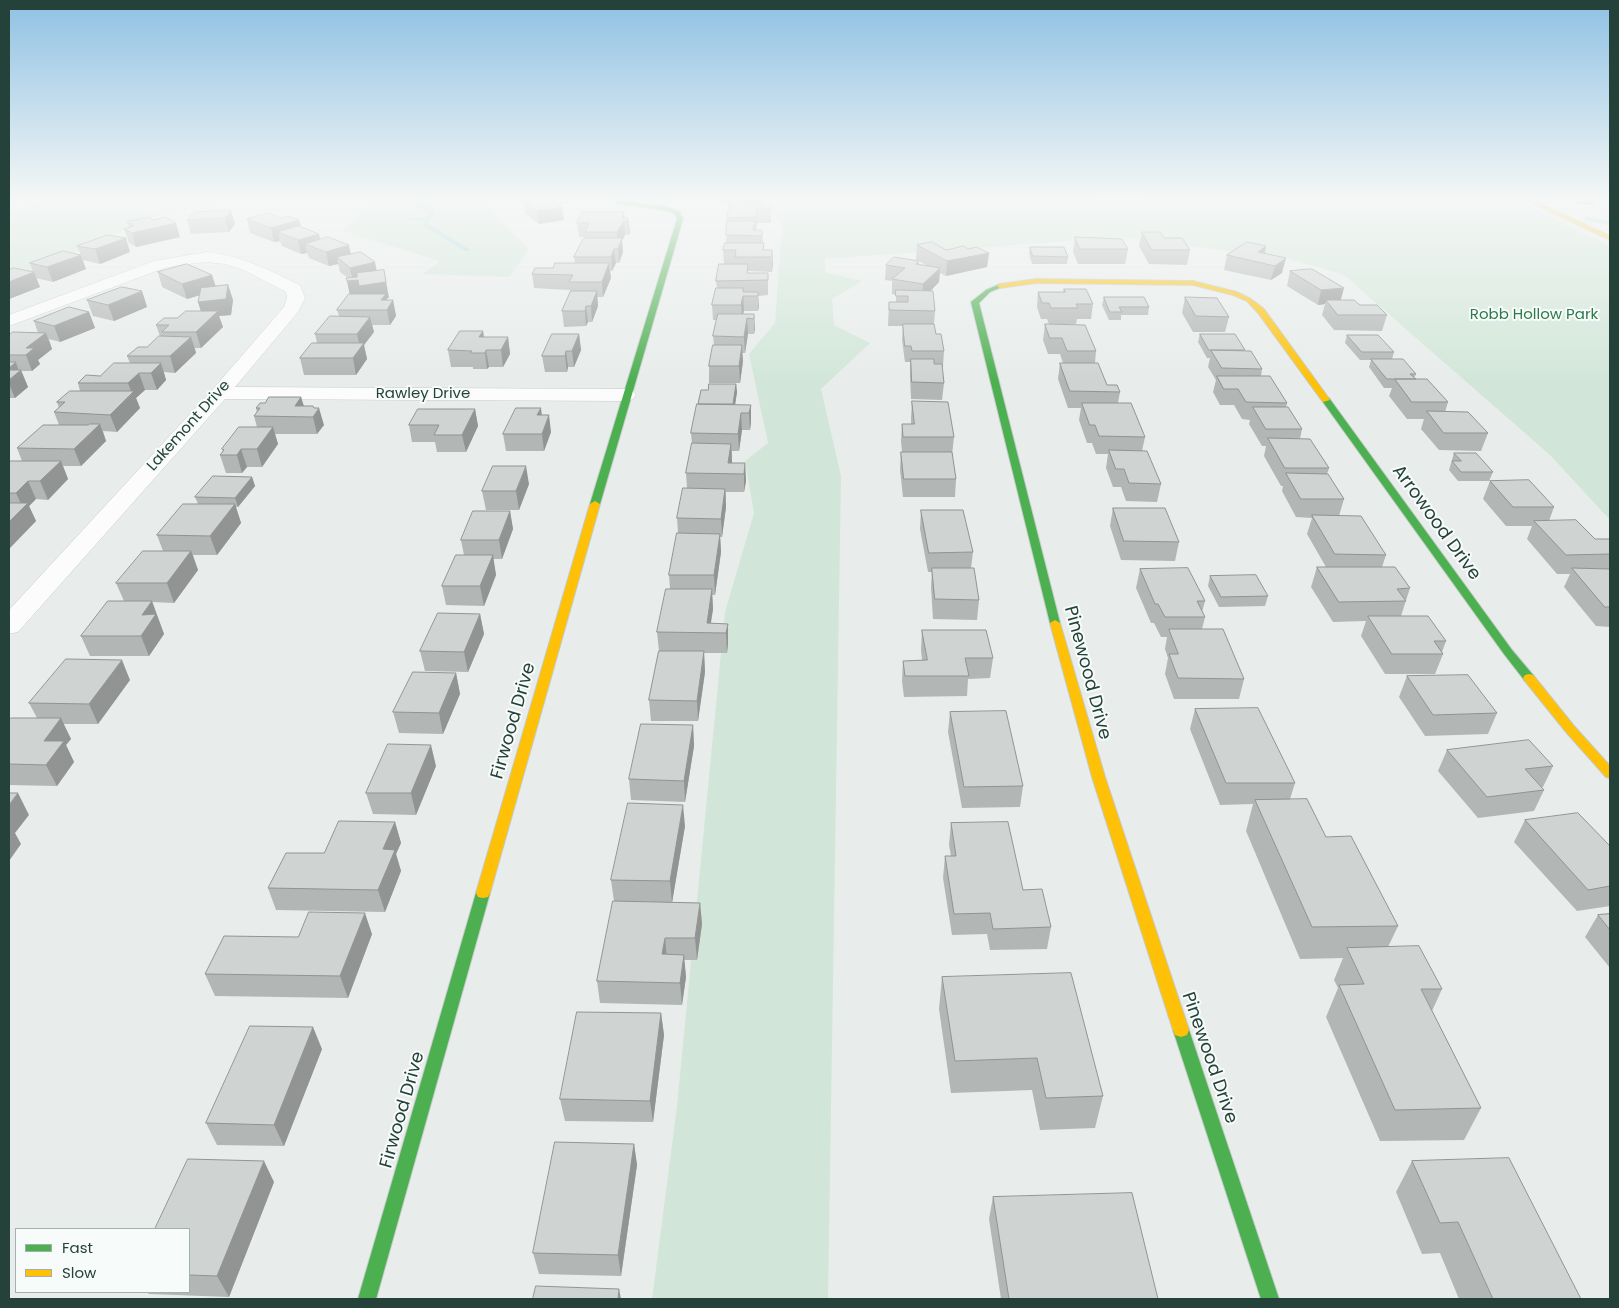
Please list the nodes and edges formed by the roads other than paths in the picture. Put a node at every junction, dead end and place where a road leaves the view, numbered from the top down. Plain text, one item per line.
1 (187, 260) edge
2 (231, 260) edge
3 (667, 260) edge
4 (1235, 293) joint
5 (9, 321) edge
6 (220, 392) junction
7 (626, 395) junction
8 (9, 626) edge
9 (1610, 774) edge
10 (367, 1299) edge
11 (1270, 1299) edge

1 - 5 street, Lakemont Drive
2 - 6 street, Lakemont Drive
3 - 7 street, Firwood Drive
4 - 9 street, Arrowood Drive
4 - 11 street, Pinewood Drive
6 - 7 street, Rawley Drive
6 - 8 street, Lakemont Drive
7 - 10 street, Firwood Drive

